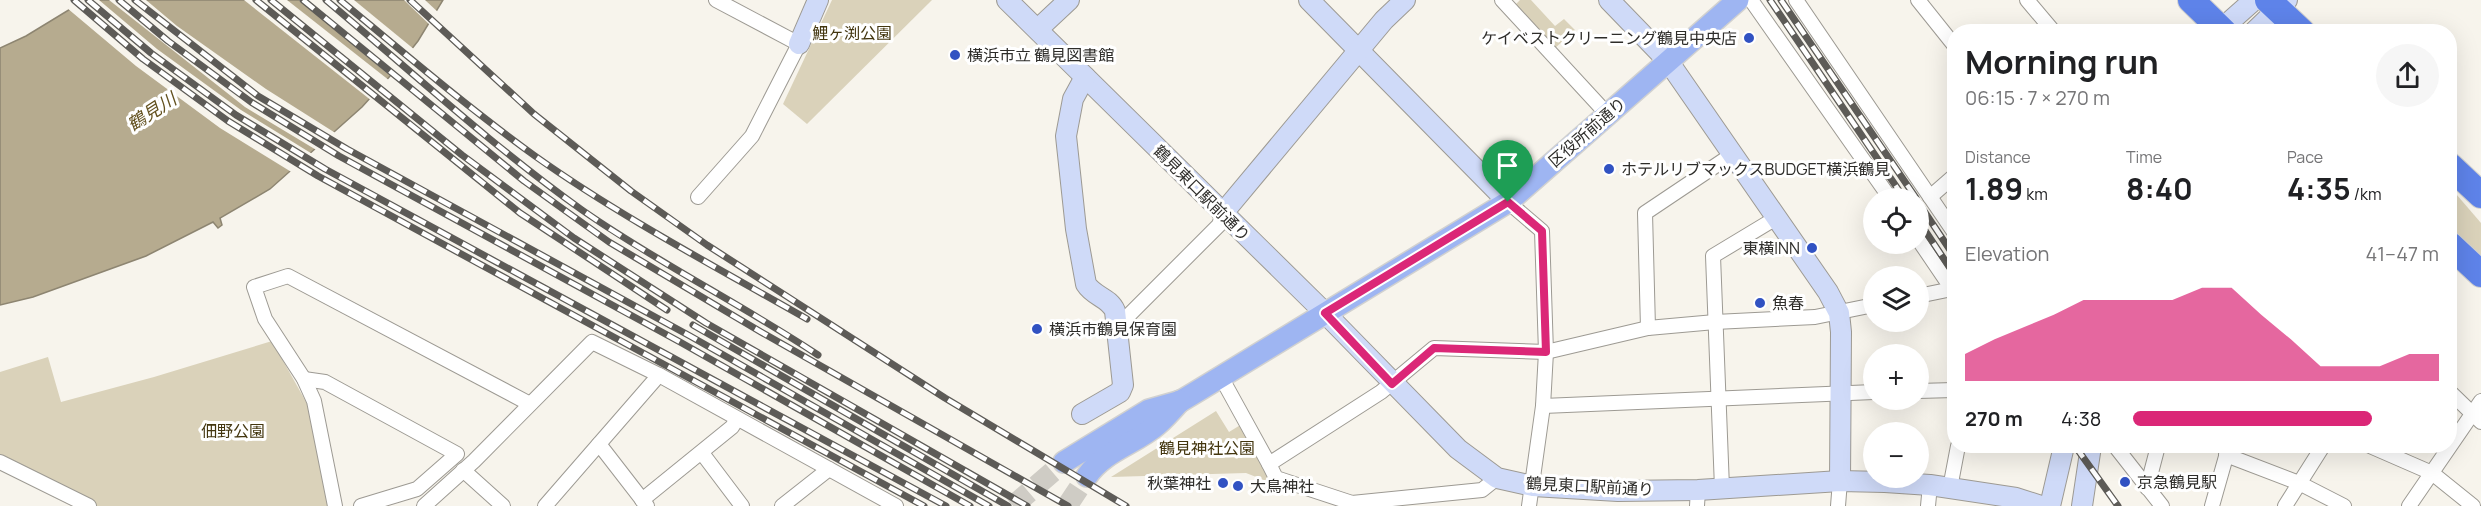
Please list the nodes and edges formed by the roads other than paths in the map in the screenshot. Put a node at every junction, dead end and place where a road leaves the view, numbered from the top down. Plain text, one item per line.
1 (716, 0) edge
2 (818, 0) edge
3 (1007, 0) edge
4 (1069, 0) edge
5 (1309, 0) edge
6 (1405, 0) edge
7 (1502, 0) edge
8 (1610, 0) edge
9 (1738, 0) edge
10 (1751, 0) edge
11 (1796, 0) edge
12 (1918, 0) edge
13 (2027, 0) edge
14 (2191, 0) edge
15 (2254, 0) edge
16 (2278, 3) edge
17 (2047, 24) edge
18 (2215, 24) edge
19 (2228, 24) edge
20 (2261, 24) edge
21 (2295, 24) edge
22 (1038, 29) junction
23 (1947, 36) edge
24 (799, 44) junction
25 (1359, 50) junction
26 (1668, 60) junction
27 (1086, 77) junction
28 (1608, 115) junction
29 (1733, 154) junction
30 (2457, 173) edge
31 (1947, 181) edge
32 (1883, 188) edge
33 (1920, 188) edge
34 (1929, 193) edge
35 (2481, 195) edge
36 (698, 197) dead end
37 (1929, 201) edge
38 (1508, 202) junction
39 (1223, 213) junction
40 (1776, 219) junction
41 (1947, 223) edge
42 (1928, 254) edge
43 (2457, 256) edge
44 (2481, 274) edge
45 (1947, 281) edge
46 (1947, 291) edge
47 (1929, 294) edge
48 (1863, 308) edge
49 (1325, 313) junction
50 (1839, 313) junction
51 (1116, 320) junction
52 (1714, 322) junction
53 (1648, 328) junction
54 (1546, 352) junction
55 (659, 375) junction
56 (1221, 377) junction
57 (304, 379) junction
58 (1392, 384) junction
59 (1947, 390) edge
60 (1929, 391) edge
61 (1863, 392) edge
62 (1840, 393) junction
63 (1718, 398) junction
64 (2457, 399) edge
65 (1181, 401) junction
66 (2481, 401) edge
67 (530, 404) junction
68 (1543, 406) junction
69 (1083, 414) dead end
70 (2476, 418) edge
71 (737, 419) junction
72 (2457, 442) edge
73 (599, 444) junction
74 (702, 453) junction
75 (1957, 453) edge
76 (2059, 453) edge
77 (2090, 453) edge
78 (2090, 453) edge
79 (2120, 453) edge
80 (2156, 453) edge
81 (2227, 453) edge
82 (2234, 453) edge
83 (2318, 453) edge
84 (2386, 453) edge
85 (2448, 453) edge
86 (0, 462) edge
87 (1064, 462) tunnel mouth
88 (1269, 464) junction
89 (829, 469) junction
90 (463, 471) junction
91 (2432, 473) junction
92 (1087, 476) tunnel mouth
93 (1497, 478) junction
94 (1840, 481) junction
95 (2299, 483) junction
96 (1930, 485) junction
97 (1533, 486) junction
98 (1722, 488) junction
99 (1950, 488) junction
100 (2147, 488) junction
101 (1698, 498) edge
102 (1433, 501) edge
103 (645, 503) edge
104 (1352, 504) edge
105 (88, 506) edge
106 (335, 506) edge
107 (361, 506) edge
108 (424, 506) edge
109 (503, 506) edge
110 (545, 506) edge
111 (742, 506) edge
112 (782, 506) edge
113 (896, 506) edge
114 (1529, 506) edge
115 (1838, 506) edge
116 (1928, 506) edge
117 (2041, 506) edge
118 (2052, 506) edge
119 (2082, 506) edge
120 (2162, 506) edge
121 (2212, 506) edge
122 (2286, 506) edge
123 (2344, 506) edge
124 (2409, 506) edge
125 (2473, 506) edge

1 - 24 street
2 - 24 street
3 - 22 street, 鶴見東口駅前通り
4 - 22 street
5 - 25 street
6 - 25 street
7 - 28 street
8 - 26 street
9 - 26 main road, 区役所前通り
10 - 32 street
11 - 33 street
12 - 23 street
13 - 17 street
14 - 18 highway
15 - 19 street
16 - 20 street
16 - 21 highway
22 - 27 street, 鶴見東口駅前通り
24 - 36 street
25 - 38 street
25 - 39 street
26 - 28 main road, 区役所前通り
26 - 29 street
27 - 39 street, 鶴見東口駅前通り
27 - 51 street
28 - 38 main road, 区役所前通り
29 - 40 street
29 - 53 street
30 - 35 highway
31 - 34 street
37 - 41 street
38 - 49 main road, 区役所前通り
38 - 54 street
39 - 49 street, 鶴見東口駅前通り
39 - 51 street
40 - 50 street
40 - 52 street
42 - 45 street
43 - 44 highway
46 - 47 street
48 - 50 street
49 - 56 main road, 区役所前通り
49 - 58 street, 鶴見東口駅前通り
50 - 52 street
50 - 62 street
51 - 69 street
52 - 53 street
52 - 63 street
53 - 54 street
54 - 58 street
54 - 68 street
55 - 67 street
55 - 71 street
55 - 73 street
56 - 65 main road, 区役所前通り
56 - 88 street
57 - 67 street
57 - 106 street
57 - 107 street
58 - 88 street
58 - 93 street, 鶴見東口駅前通り
59 - 60 street
61 - 62 street
62 - 63 street
62 - 94 street
63 - 68 street
63 - 98 street
64 - 70 street
65 - 87 main road, 区役所前通り
65 - 92 main road, 区役所前通り
66 - 70 street
67 - 90 street
68 - 97 street
70 - 72 street
71 - 74 street
71 - 89 street
73 - 103 street
73 - 110 street
74 - 103 street
74 - 111 street
75 - 99 street
76 - 118 street
77 - 118 street
78 - 119 street
79 - 100 street
80 - 100 street
81 - 121 street
82 - 95 street
83 - 95 street
84 - 91 street
85 - 91 street
86 - 105 street
88 - 104 street
89 - 112 street
89 - 113 street
90 - 108 street
90 - 109 street
91 - 124 street
91 - 125 street
93 - 97 street, 鶴見東口駅前通り
93 - 102 street
94 - 96 street, 鶴見東口駅前通り
94 - 98 street, 鶴見東口駅前通り
94 - 115 street
95 - 122 street
95 - 123 street
96 - 99 street, 鶴見東口駅前通り
96 - 116 street
97 - 101 street, 鶴見東口駅前通り
97 - 114 street
98 - 101 street, 鶴見東口駅前通り
99 - 117 street, 鶴見東口駅前通り
100 - 120 street
102 - 104 street

